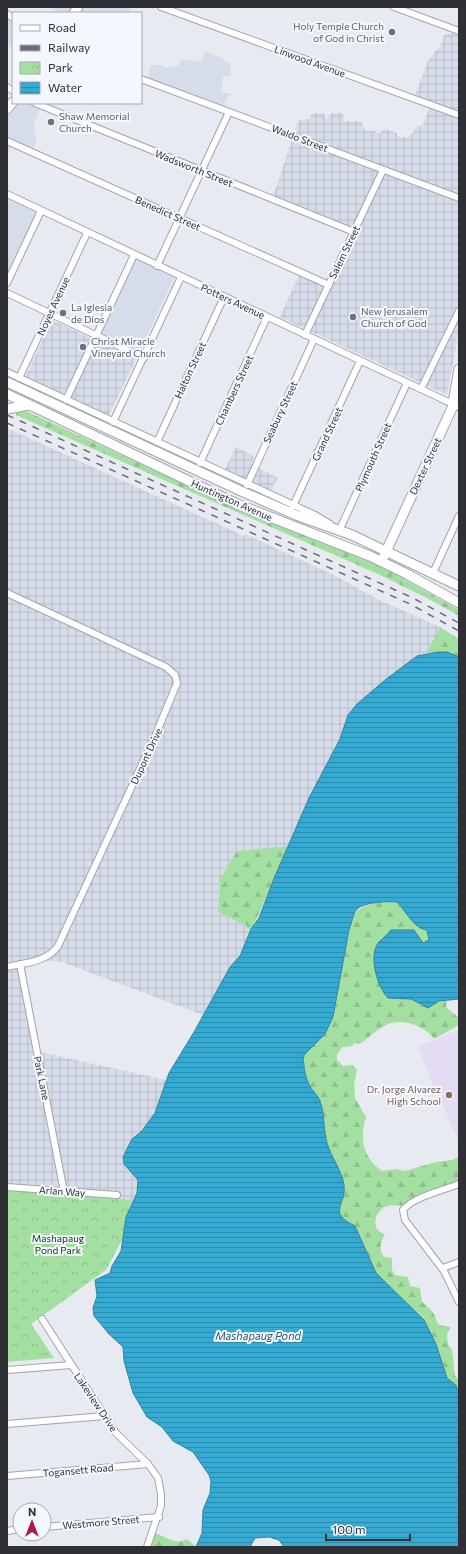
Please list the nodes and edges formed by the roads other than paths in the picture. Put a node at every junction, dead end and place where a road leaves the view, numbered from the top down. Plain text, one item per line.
1 (161, 7) edge
2 (394, 7) edge
3 (459, 31) edge
4 (142, 80) edge
5 (37, 104) edge
6 (229, 112) junction
7 (459, 114) edge
8 (7, 141) edge
9 (383, 170) junction
10 (202, 171) junction
11 (7, 194) edge
12 (459, 198) edge
13 (41, 211) junction
14 (179, 218) junction
15 (354, 232) junction
16 (87, 233) junction
17 (134, 255) junction
18 (157, 266) junction
19 (181, 277) junction
20 (7, 283) edge
21 (329, 285) junction
22 (7, 293) edge
23 (224, 297) junction
24 (459, 311) edge
25 (50, 313) junction
26 (267, 317) junction
27 (96, 335) junction
28 (305, 335) junction
29 (314, 339) junction
30 (144, 358) junction
31 (360, 361) junction
32 (459, 369) edge
33 (7, 372) edge
34 (407, 383) junction
35 (11, 387) edge
36 (421, 389) junction
37 (66, 400) junction
38 (30, 405) junction
39 (456, 406) edge
40 (7, 408) edge
41 (113, 422) junction
42 (157, 442) junction
43 (200, 463) junction
44 (246, 485) junction
45 (293, 506) junction
46 (459, 516) edge
47 (339, 530) junction
48 (386, 551) junction
49 (381, 561) junction
50 (433, 573) junction
51 (459, 586) edge
52 (7, 594) edge
53 (459, 603) edge
54 (20, 964) junction
55 (7, 967) edge
56 (459, 1184) edge
57 (7, 1187) edge
58 (64, 1192) junction
59 (118, 1195) dead end
60 (459, 1262) edge
61 (443, 1268) junction
62 (459, 1302) edge
63 (42, 1319) dead end
64 (71, 1365) junction
65 (7, 1370) edge
66 (105, 1416) junction
67 (7, 1424) edge
68 (148, 1464) junction
69 (7, 1476) edge
70 (159, 1517) junction
71 (52, 1526) edge
72 (147, 1547) edge

1 - 7 street, Linwood Avenue
2 - 3 street
4 - 6 street, Waldo Street
5 - 10 street, Wadsworth Street
6 - 9 street, Waldo Street
6 - 10 street
8 - 14 street, Benedict Street
9 - 12 street, Waldo Street
9 - 15 street, Salem Street
10 - 14 street
10 - 15 street, Wadsworth Street
11 - 13 street, Potters Avenue
13 - 16 street, Potters Avenue
13 - 20 street
14 - 18 street
14 - 21 street, Benedict Street
15 - 21 street, Salem Street
16 - 17 street, Potters Avenue
16 - 25 street, Noyes Avenue
17 - 18 street, Potters Avenue
17 - 27 street
18 - 19 street, Potters Avenue
19 - 23 street, Potters Avenue
19 - 30 street
21 - 28 street, Salem Street
22 - 25 street
23 - 26 street, Potters Avenue
23 - 42 street, Halton Street
24 - 36 street
25 - 27 street
25 - 35 street, Noyes Avenue
26 - 28 street, Potters Avenue
26 - 43 street, Chambers Street
27 - 30 street
27 - 37 street
28 - 29 street, Potters Avenue
29 - 31 street, Potters Avenue
29 - 44 street, Seabury Street
30 - 41 street
31 - 34 street, Potters Avenue
31 - 45 street, Grand Street
32 - 39 main road, Dexter Street
33 - 35 street, Huntington Avenue
34 - 36 street, Potters Avenue
34 - 47 street, Plymouth Street
35 - 37 street, Huntington Avenue
35 - 38 main road, Huntington Avenue
35 - 40 main road
35 - 47 main road, Huntington Avenue
36 - 39 street, Potters Avenue
37 - 41 street, Huntington Avenue
38 - 40 main road
38 - 49 main road, Huntington Avenue
39 - 48 main road, Dexter Street
41 - 42 street, Huntington Avenue
42 - 43 street, Huntington Avenue
43 - 44 street, Huntington Avenue
44 - 45 street, Huntington Avenue
45 - 47 street, Huntington Avenue
46 - 50 street
47 - 48 main road, Huntington Avenue
48 - 49 main road, Dexter Street
48 - 50 main road, Huntington Avenue
49 - 53 main road, Huntington Avenue
50 - 51 main road, Huntington Avenue
52 - 54 street, Dupont Drive
54 - 55 street, Dupont Drive
54 - 58 street, Park Lane
56 - 61 street
57 - 58 street, Arlan Way
58 - 59 street, Arlan Way
60 - 61 street
61 - 62 street
63 - 64 street, Lakeview Drive
64 - 65 street
64 - 66 street, Lakeview Drive
66 - 67 street
66 - 68 street, Lakeview Drive
68 - 69 street, Togansett Road
68 - 70 street, Lakeview Drive
70 - 71 street, Westmore Street
70 - 72 street, Lakeview Drive

